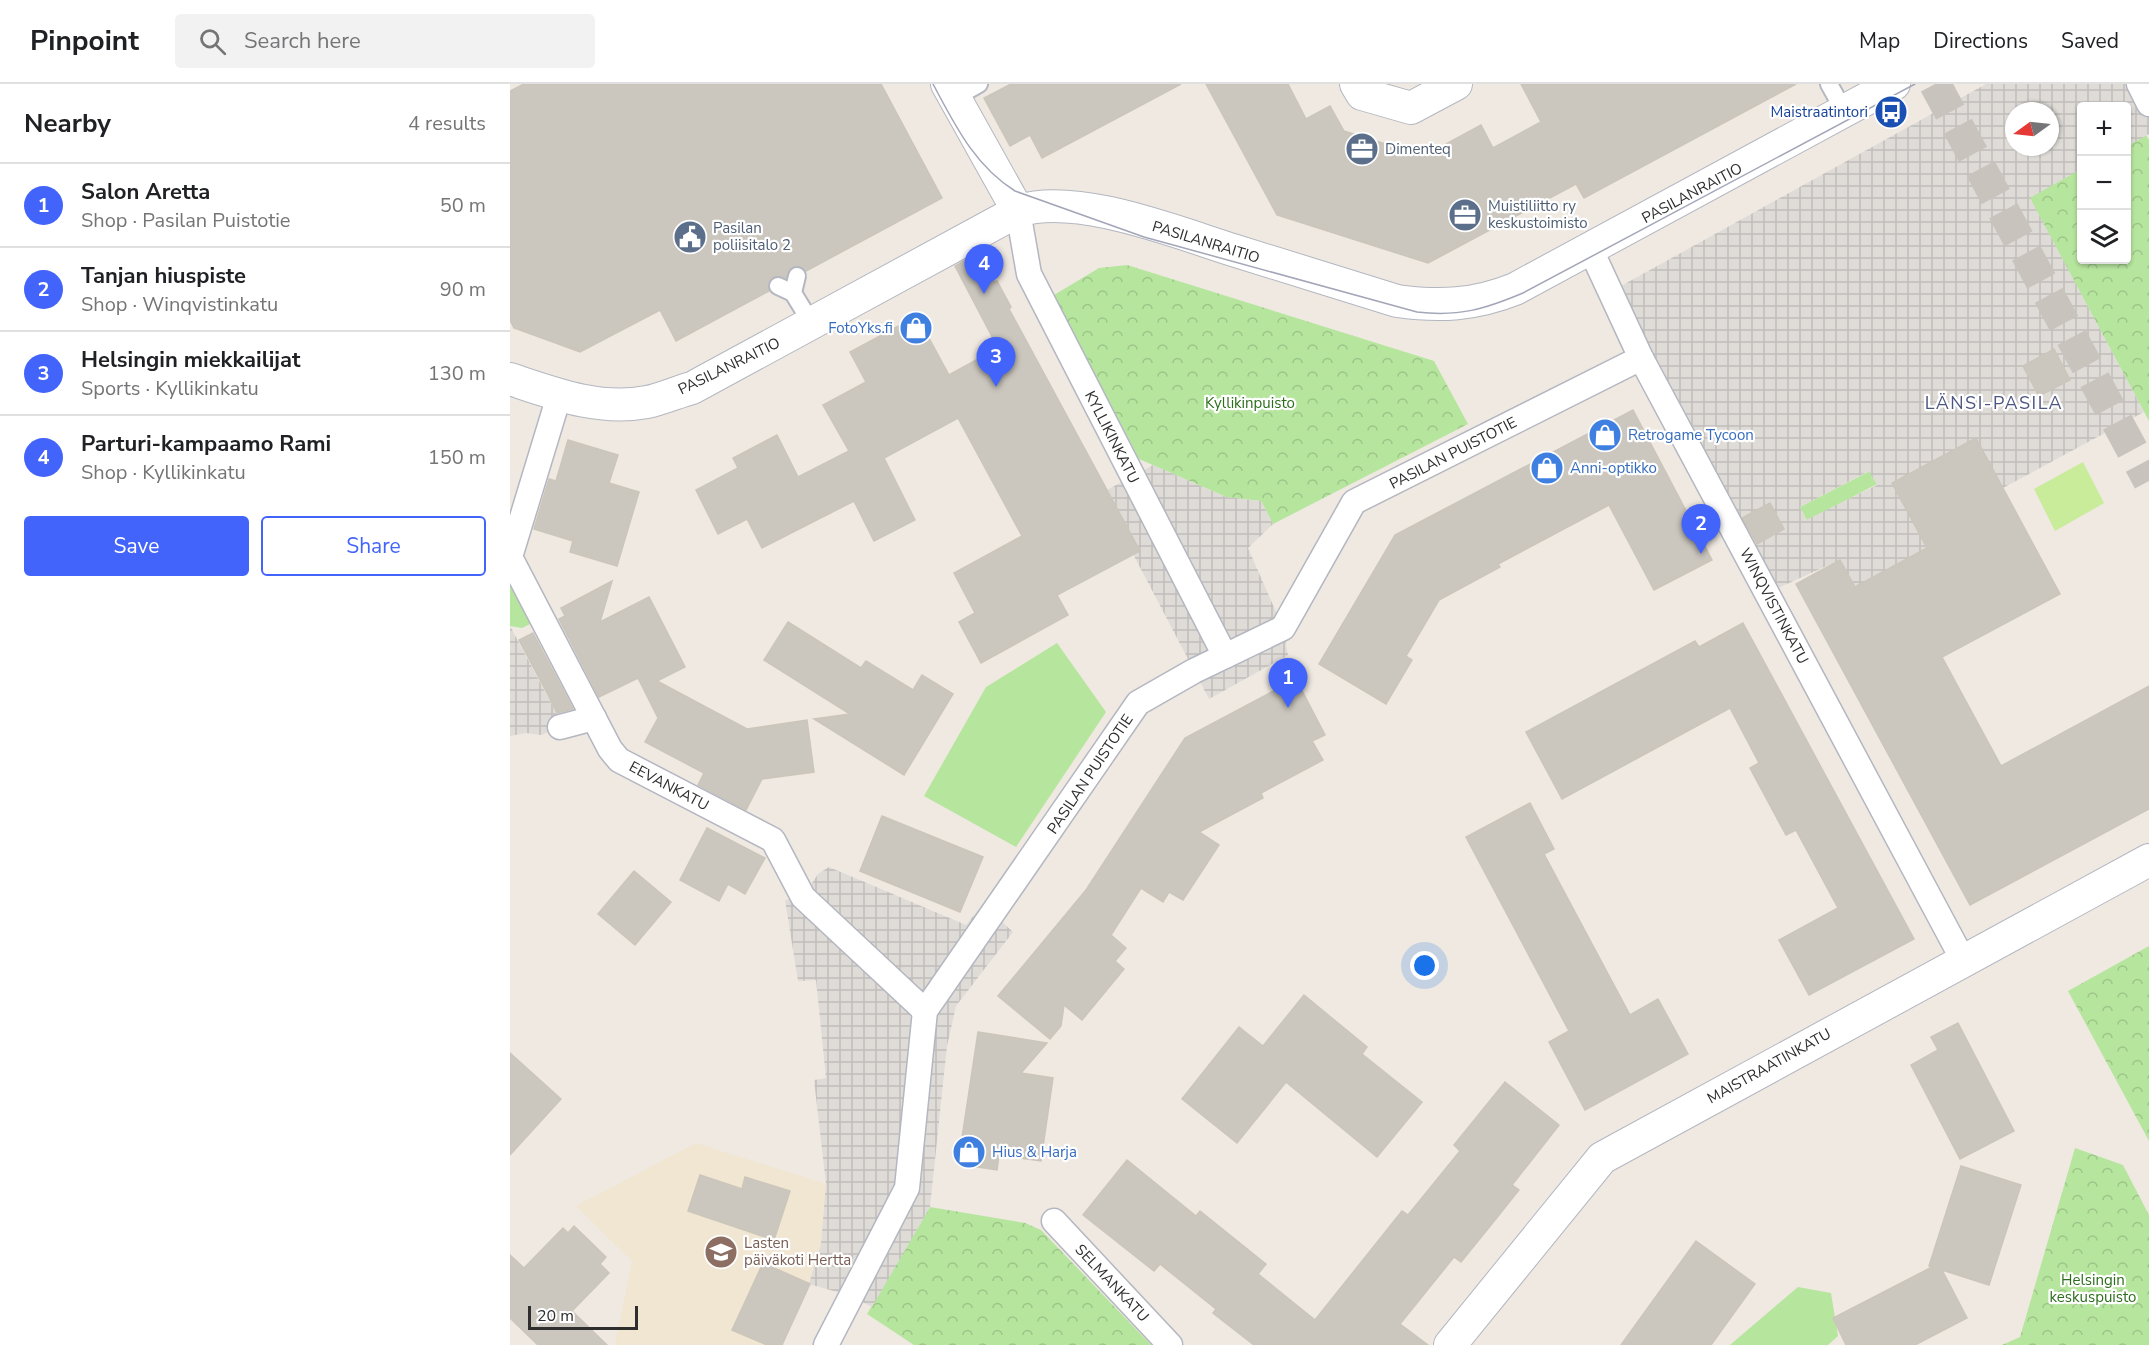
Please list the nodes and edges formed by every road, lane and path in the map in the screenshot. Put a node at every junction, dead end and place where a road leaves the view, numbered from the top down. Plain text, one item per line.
1 (1356, 84) edge
2 (1456, 84) edge
3 (1828, 84) edge
4 (1894, 84) edge
5 (960, 89) edge
6 (1844, 111) junction
7 (1018, 211) junction
8 (1590, 248) junction
9 (789, 285) dead end
10 (812, 324) junction
11 (1641, 358) junction
12 (510, 379) edge
13 (560, 396) junction
14 (1225, 656) junction
15 (594, 718) junction
16 (560, 727) dead end
17 (2149, 860) edge
18 (1963, 960) junction
19 (925, 1011) junction
20 (1054, 1221) dead end
21 (826, 1345) edge
22 (1170, 1345) edge
23 (1450, 1345) edge

1 - 2 street
3 - 6 lane
4 - 6 street, PASILANRAITIO
5 - 7 street
6 - 8 street, PASILANRAITIO
7 - 8 street, PASILANRAITIO
7 - 10 street, PASILANRAITIO
7 - 14 street, KYLLIKINKATU
8 - 11 street, WINQVISTINKATU
9 - 10 lane
10 - 13 street, PASILANRAITIO
11 - 14 street, PASILAN PUISTOTIE
11 - 18 street, WINQVISTINKATU
12 - 13 street, PASILANRAITIO
13 - 15 street, EEVANKATU
14 - 19 street, PASILAN PUISTOTIE
15 - 16 street
15 - 19 street, EEVANKATU
17 - 18 street, MAISTRAATINKATU
18 - 23 street, MAISTRAATINKATU
19 - 21 street, PASILAN PUISTOTIE
20 - 22 street, SELMANKATU

